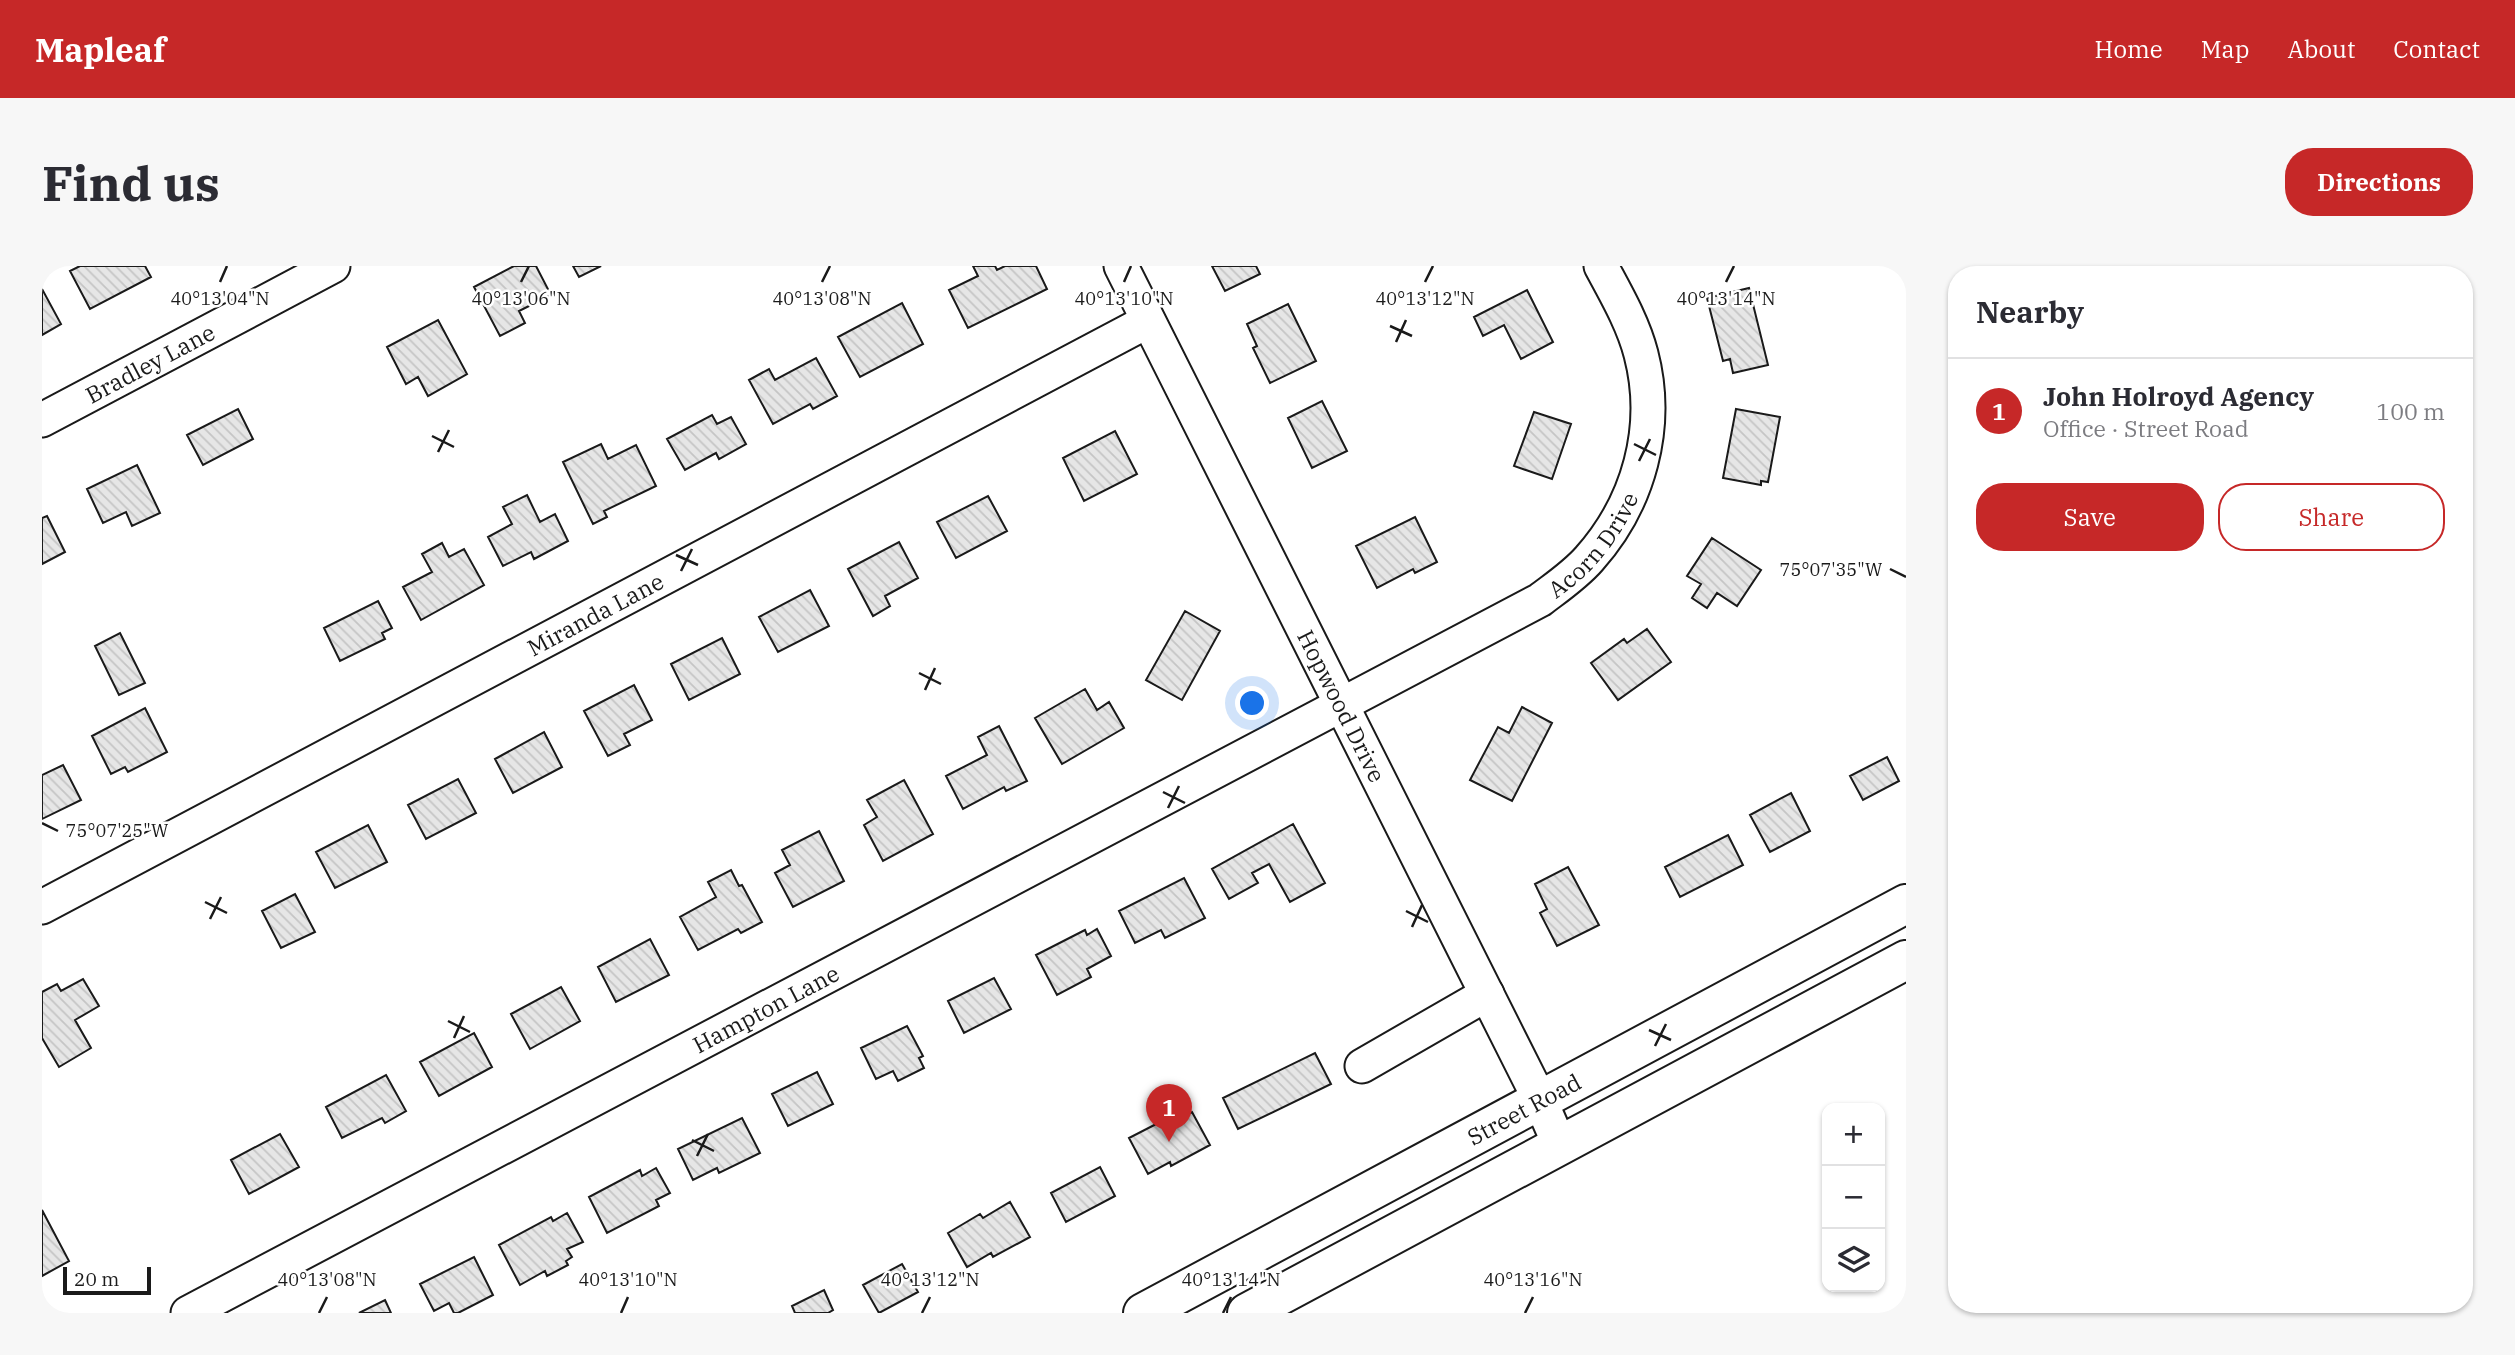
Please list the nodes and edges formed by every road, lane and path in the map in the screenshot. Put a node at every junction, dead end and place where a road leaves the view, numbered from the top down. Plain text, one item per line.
1 (332, 266) edge
2 (1121, 266) edge
3 (1601, 266) edge
4 (1148, 321) junction
5 (42, 420) edge
6 (1340, 703) junction
7 (1906, 904) edge
8 (42, 907) edge
9 (1906, 960) edge
10 (1487, 994) junction
11 (1362, 1066) dead end
12 (1540, 1100) junction
13 (1560, 1146) junction
14 (188, 1313) edge
15 (1143, 1313) edge
16 (1247, 1313) edge

1 - 5 street, Bradley Lane
2 - 4 street, Hopwood Drive
3 - 6 street, Acorn Drive
4 - 6 street, Hopwood Drive
4 - 8 street, Miranda Lane
6 - 10 street, Hopwood Drive
6 - 14 street, Hampton Lane
7 - 12 main road, Street Road
9 - 13 main road
10 - 11 street
10 - 12 street, Hopwood Drive
12 - 13 street, Hopwood Drive
12 - 15 main road, Street Road
13 - 16 main road

